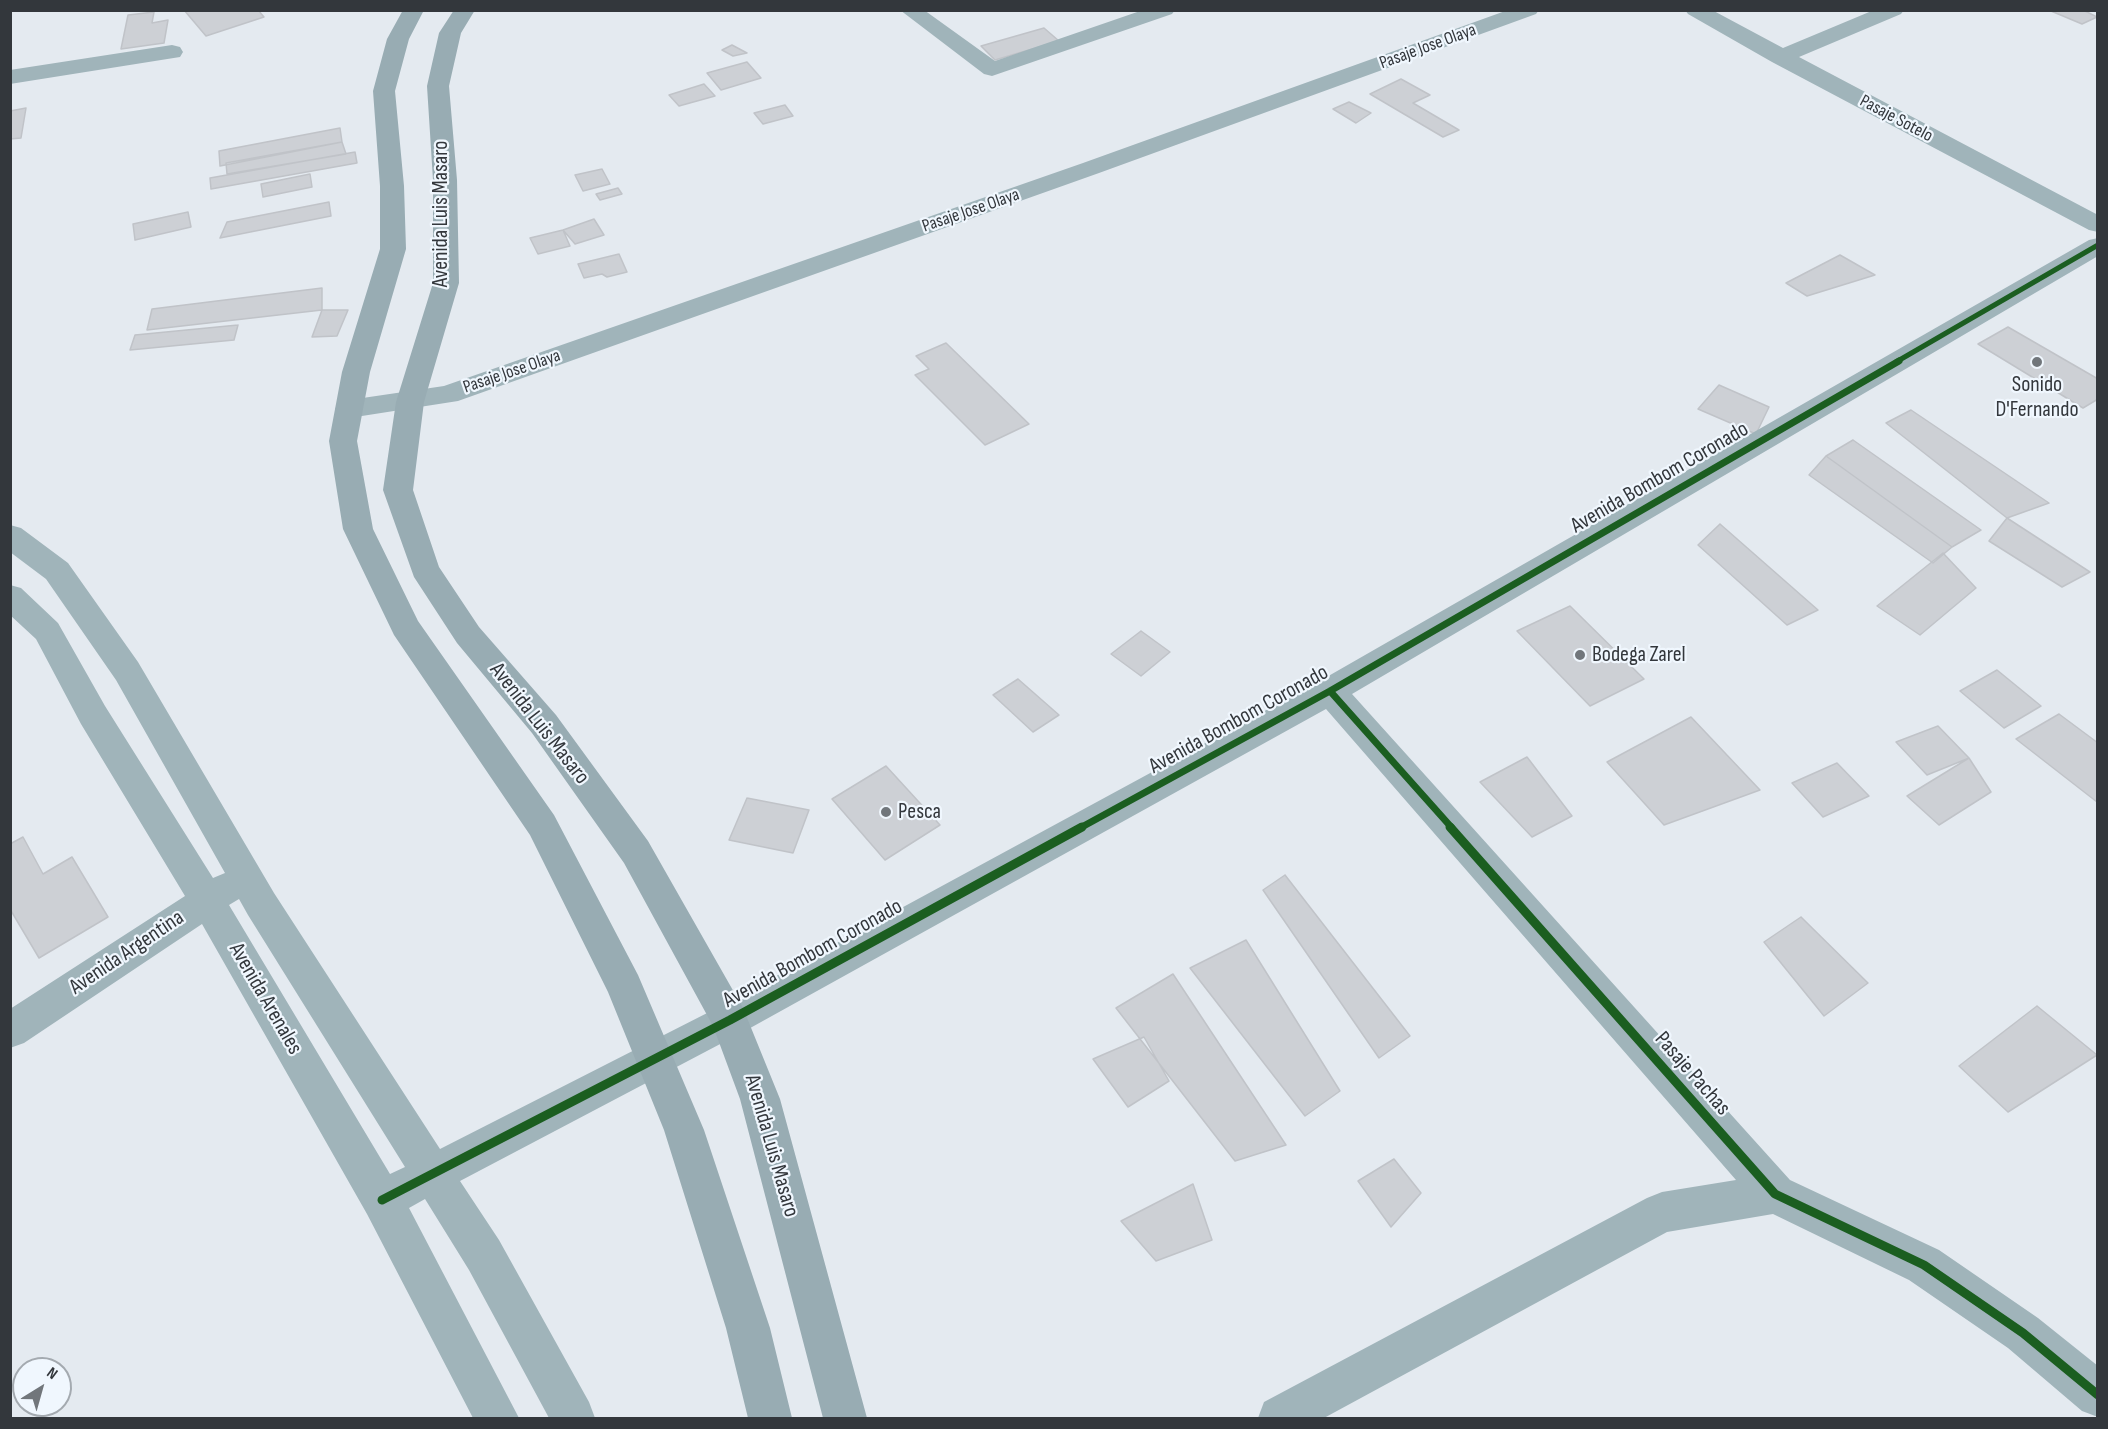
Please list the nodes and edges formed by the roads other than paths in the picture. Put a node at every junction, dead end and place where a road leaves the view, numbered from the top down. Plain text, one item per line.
1 (414, 10) edge
2 (465, 10) edge
3 (910, 10) edge
4 (1165, 10) edge
5 (1529, 10) edge
6 (1695, 10) edge
7 (1894, 10) edge
8 (172, 52) dead end
9 (1780, 57) junction
10 (10, 77) edge
11 (2097, 225) edge
12 (2097, 245) edge
13 (410, 402) junction
14 (349, 409) junction
15 (10, 536) edge
16 (10, 596) edge
17 (1330, 691) junction
18 (246, 877) junction
19 (207, 900) junction
20 (730, 1020) junction
21 (10, 1031) edge
22 (655, 1059) junction
23 (432, 1174) junction
24 (1775, 1194) junction
25 (382, 1200) junction
26 (2097, 1395) edge
27 (497, 1419) edge
28 (573, 1419) edge
29 (770, 1419) edge
30 (845, 1419) edge
31 (1280, 1419) edge

1 - 14 main road
2 - 13 main road, Avenida Luis Masaro
3 - 4 street
5 - 13 street, Pasaje Jose Olaya
6 - 9 street, Pasaje Sotelo
7 - 9 street
8 - 10 street
9 - 11 street, Pasaje Sotelo
12 - 17 street, Avenida Bombom Coronado
13 - 14 street, Pasaje Jose Olaya
13 - 20 main road, Avenida Luis Masaro
14 - 22 main road
15 - 18 street
16 - 19 street, Avenida Arenales
17 - 20 street, Avenida Bombom Coronado
17 - 24 street, Pasaje Pachas
18 - 19 street, Avenida Argentina
18 - 23 street
19 - 21 street, Avenida Argentina
19 - 25 street, Avenida Arenales
20 - 22 street, Avenida Bombom Coronado
20 - 30 main road, Avenida Luis Masaro
22 - 23 street, Avenida Bombom Coronado
22 - 29 main road
23 - 25 street, Avenida Bombom Coronado
23 - 28 street
24 - 26 street, Pasaje Pachas
24 - 31 street
25 - 27 street, Avenida Arenales

